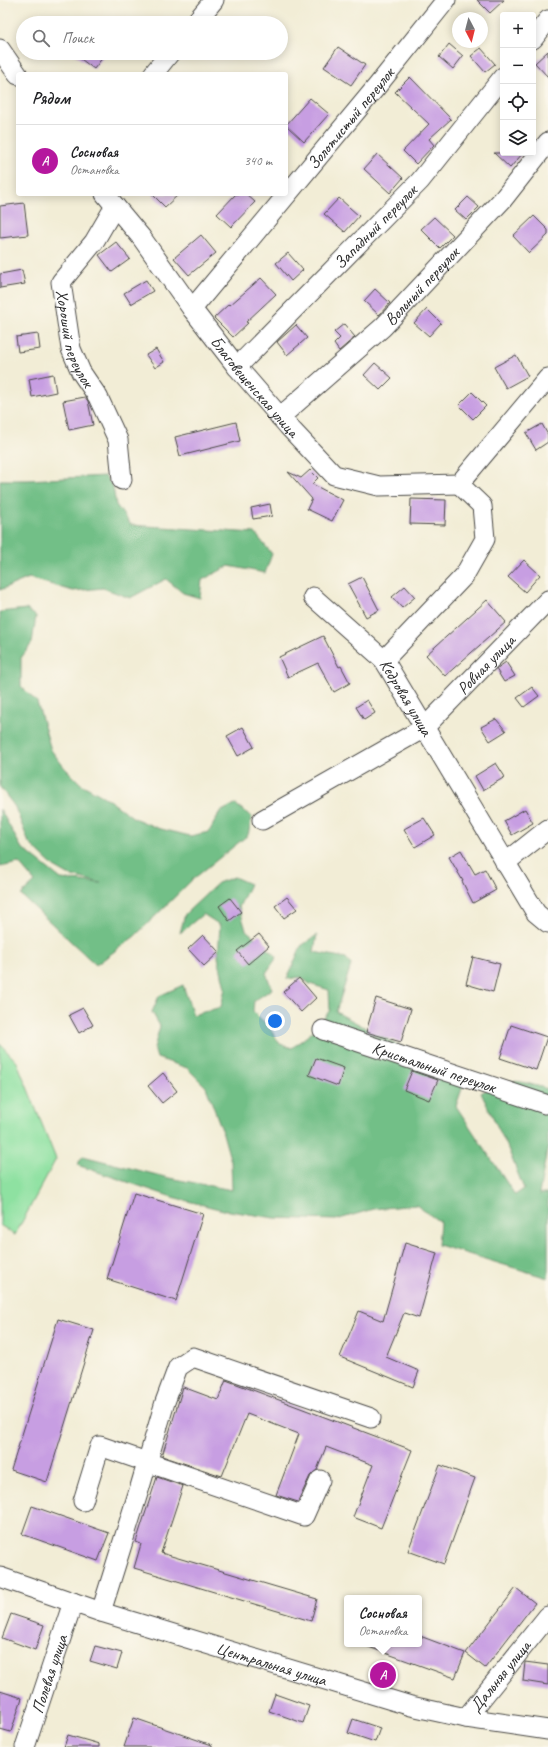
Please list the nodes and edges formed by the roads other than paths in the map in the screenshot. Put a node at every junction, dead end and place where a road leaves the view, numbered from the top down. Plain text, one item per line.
1 (214, 0) edge
2 (446, 0) edge
3 (201, 16) edge
4 (548, 20) edge
5 (536, 35) edge
6 (0, 48) edge
7 (164, 60) edge
8 (16, 72) edge
9 (155, 72) edge
10 (500, 80) edge
11 (548, 142) edge
12 (288, 193) edge
13 (286, 196) edge
14 (110, 200) edge
15 (192, 309) junction
16 (238, 367) junction
17 (548, 378) edge
18 (280, 417) junction
19 (122, 480) dead end
20 (459, 484) junction
21 (313, 597) dead end
22 (548, 600) edge
23 (384, 660) junction
24 (424, 728) junction
25 (262, 820) dead end
26 (548, 829) edge
27 (505, 864) junction
28 (548, 923) edge
29 (323, 1030) dead end
30 (545, 1104) dead end
31 (371, 1418) dead end
32 (147, 1463) junction
33 (320, 1480) dead end
34 (83, 1501) dead end
35 (0, 1578) edge
36 (73, 1602) junction
37 (101, 1612) junction
38 (548, 1616) edge
39 (466, 1718) junction
40 (548, 1730) edge
41 (25, 1747) edge

1 - 3 street
2 - 12 street, Золотистый переулок
4 - 5 street
6 - 8 street
7 - 9 street
10 - 16 street, Западный переулок
11 - 18 street, Вольный переулок
13 - 15 street, Золотистый переулок
14 - 15 street, Благовещенская улица
14 - 19 street, Хороший переулок
15 - 16 street, Благовещенская улица
16 - 18 street, Благовещенская улица
17 - 20 street
18 - 20 street, Благовещенская улица
20 - 23 street, Кедровая улица
21 - 23 street
22 - 24 street, Ровная улица
23 - 24 street, Кедровая улица
24 - 25 street, Ровная улица
24 - 27 street, Кедровая улица
26 - 27 street
27 - 28 street, Кедровая улица
29 - 30 street, Кристальный переулок
31 - 32 street
32 - 33 street
32 - 34 street
32 - 37 street
35 - 36 street, Центральная улица
36 - 37 street, Центральная улица
36 - 41 street, Полевая улица
37 - 39 street, Центральная улица
38 - 39 street, Дальняя улица
39 - 40 street, Центральная улица

